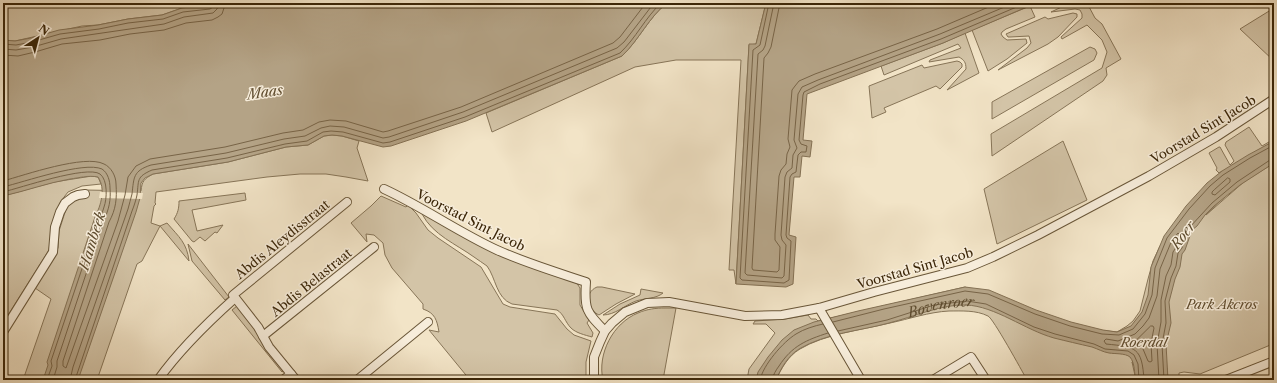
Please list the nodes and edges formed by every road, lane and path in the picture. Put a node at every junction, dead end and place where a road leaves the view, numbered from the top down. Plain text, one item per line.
1 (1274, 99) edge
2 (384, 190) dead end
3 (85, 194) dead end
4 (347, 202) dead end
5 (374, 247) dead end
6 (234, 296) junction
7 (819, 308) junction
8 (428, 322) dead end
9 (605, 331) junction
10 (3, 332) edge
11 (263, 336) junction
12 (1274, 361) edge
13 (294, 377) edge
14 (158, 380) edge
15 (283, 380) edge
16 (357, 380) edge
17 (595, 380) edge
18 (861, 380) edge
19 (934, 380) edge
20 (986, 380) edge
21 (1226, 380) edge

1 - 7 street, Voorstad Sint Jacob
2 - 9 street, Voorstad Sint Jacob
3 - 10 street
4 - 6 street, Abdis Aleydisstraat
5 - 11 street, Abdis Belastraat
6 - 11 street
6 - 14 street, Abdis Aleydisstraat
7 - 9 street, Voorstad Sint Jacob
7 - 18 street
8 - 16 street
9 - 17 street, Voorstad Sint Jacob
11 - 13 street
12 - 21 street
13 - 15 street
19 - 20 street

